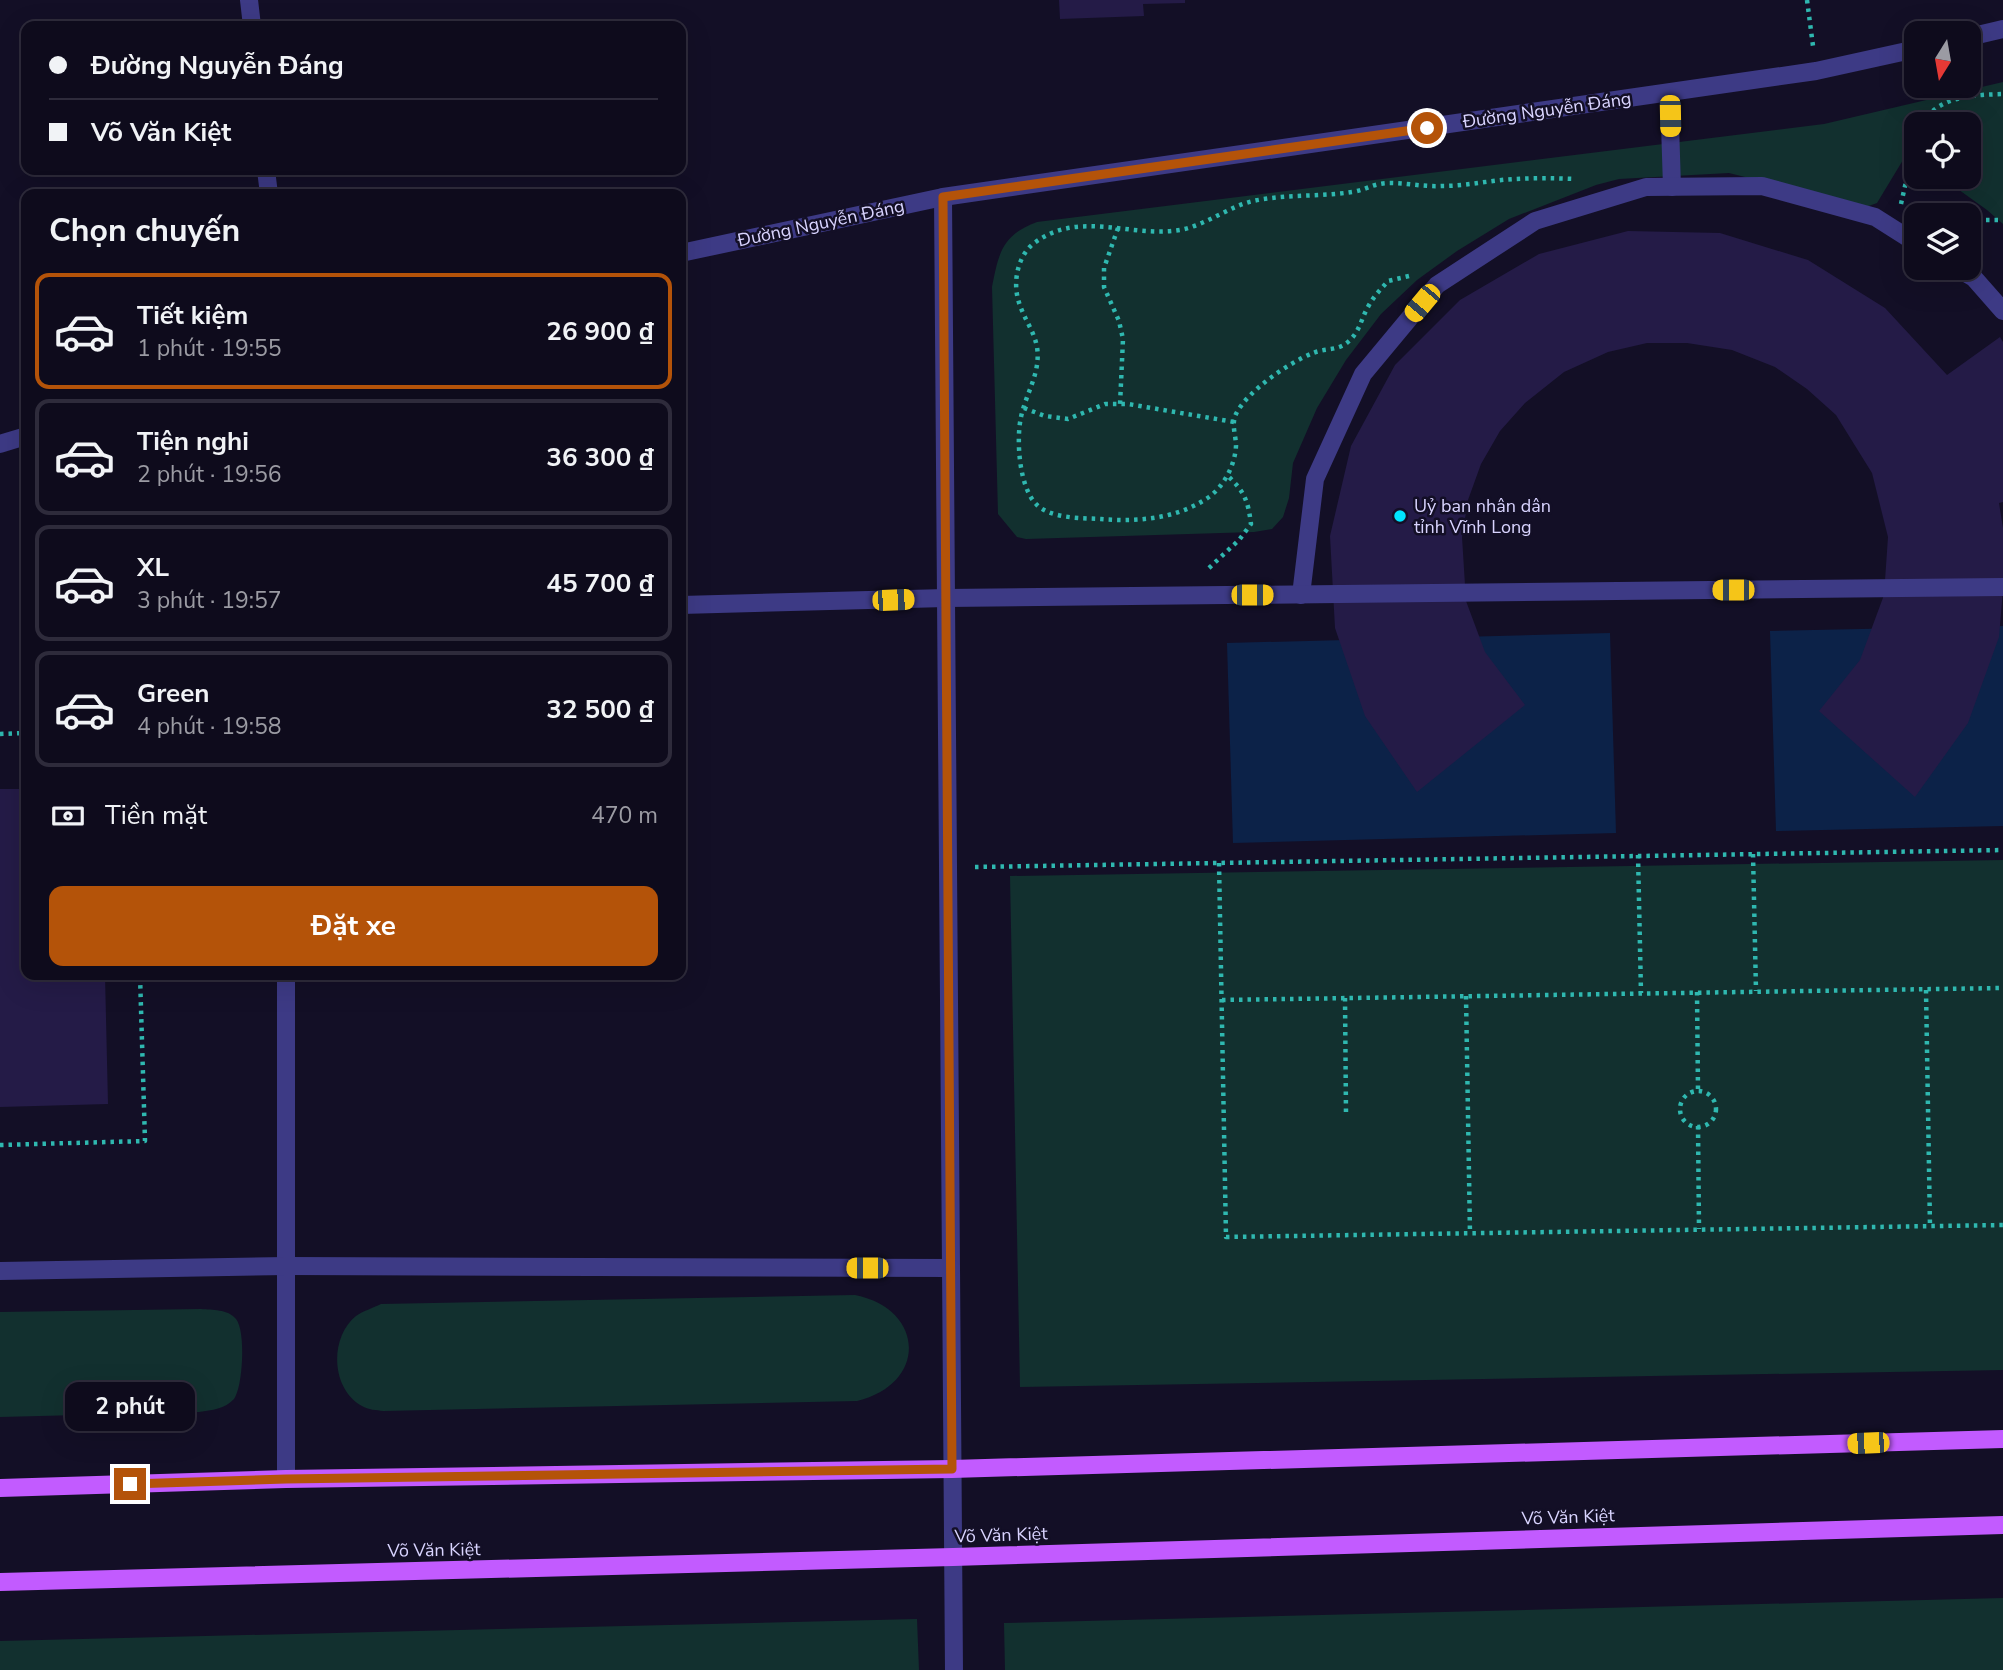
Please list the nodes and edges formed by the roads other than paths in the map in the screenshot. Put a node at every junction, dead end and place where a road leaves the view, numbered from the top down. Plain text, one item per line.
1 (249, 0) edge
2 (251, 21) edge
3 (2003, 29) edge
4 (1981, 34) edge
5 (1904, 52) edge
6 (1669, 93) junction
7 (1672, 187) junction
8 (943, 197) junction
9 (1904, 235) edge
10 (686, 252) edge
11 (1976, 280) edge
12 (2003, 311) edge
13 (21, 438) edge
14 (0, 444) edge
15 (2003, 587) edge
16 (1301, 595) junction
17 (946, 598) junction
18 (686, 605) edge
19 (286, 980) edge
20 (286, 1266) junction
21 (951, 1268) junction
22 (0, 1271) edge
23 (2003, 1439) edge
24 (952, 1469) junction
25 (286, 1479) junction
26 (0, 1488) edge
27 (2003, 1525) edge
28 (953, 1557) junction
29 (0, 1582) edge
30 (954, 1670) edge

1 - 2 street
3 - 4 street
5 - 6 street, Đường Nguyễn Đáng
6 - 7 street
6 - 8 street, Đường Nguyễn Đáng
7 - 9 street
7 - 16 street
8 - 10 street, Đường Nguyễn Đáng
8 - 17 street
11 - 12 street
13 - 14 street
15 - 16 street
16 - 17 street
17 - 18 street
17 - 21 street
19 - 20 street
20 - 21 street
20 - 22 street
20 - 25 street
21 - 24 street
23 - 24 main road
24 - 25 main road
24 - 28 street
25 - 26 main road
27 - 28 main road, Võ Văn Kiệt
28 - 29 main road, Võ Văn Kiệt
28 - 30 street

